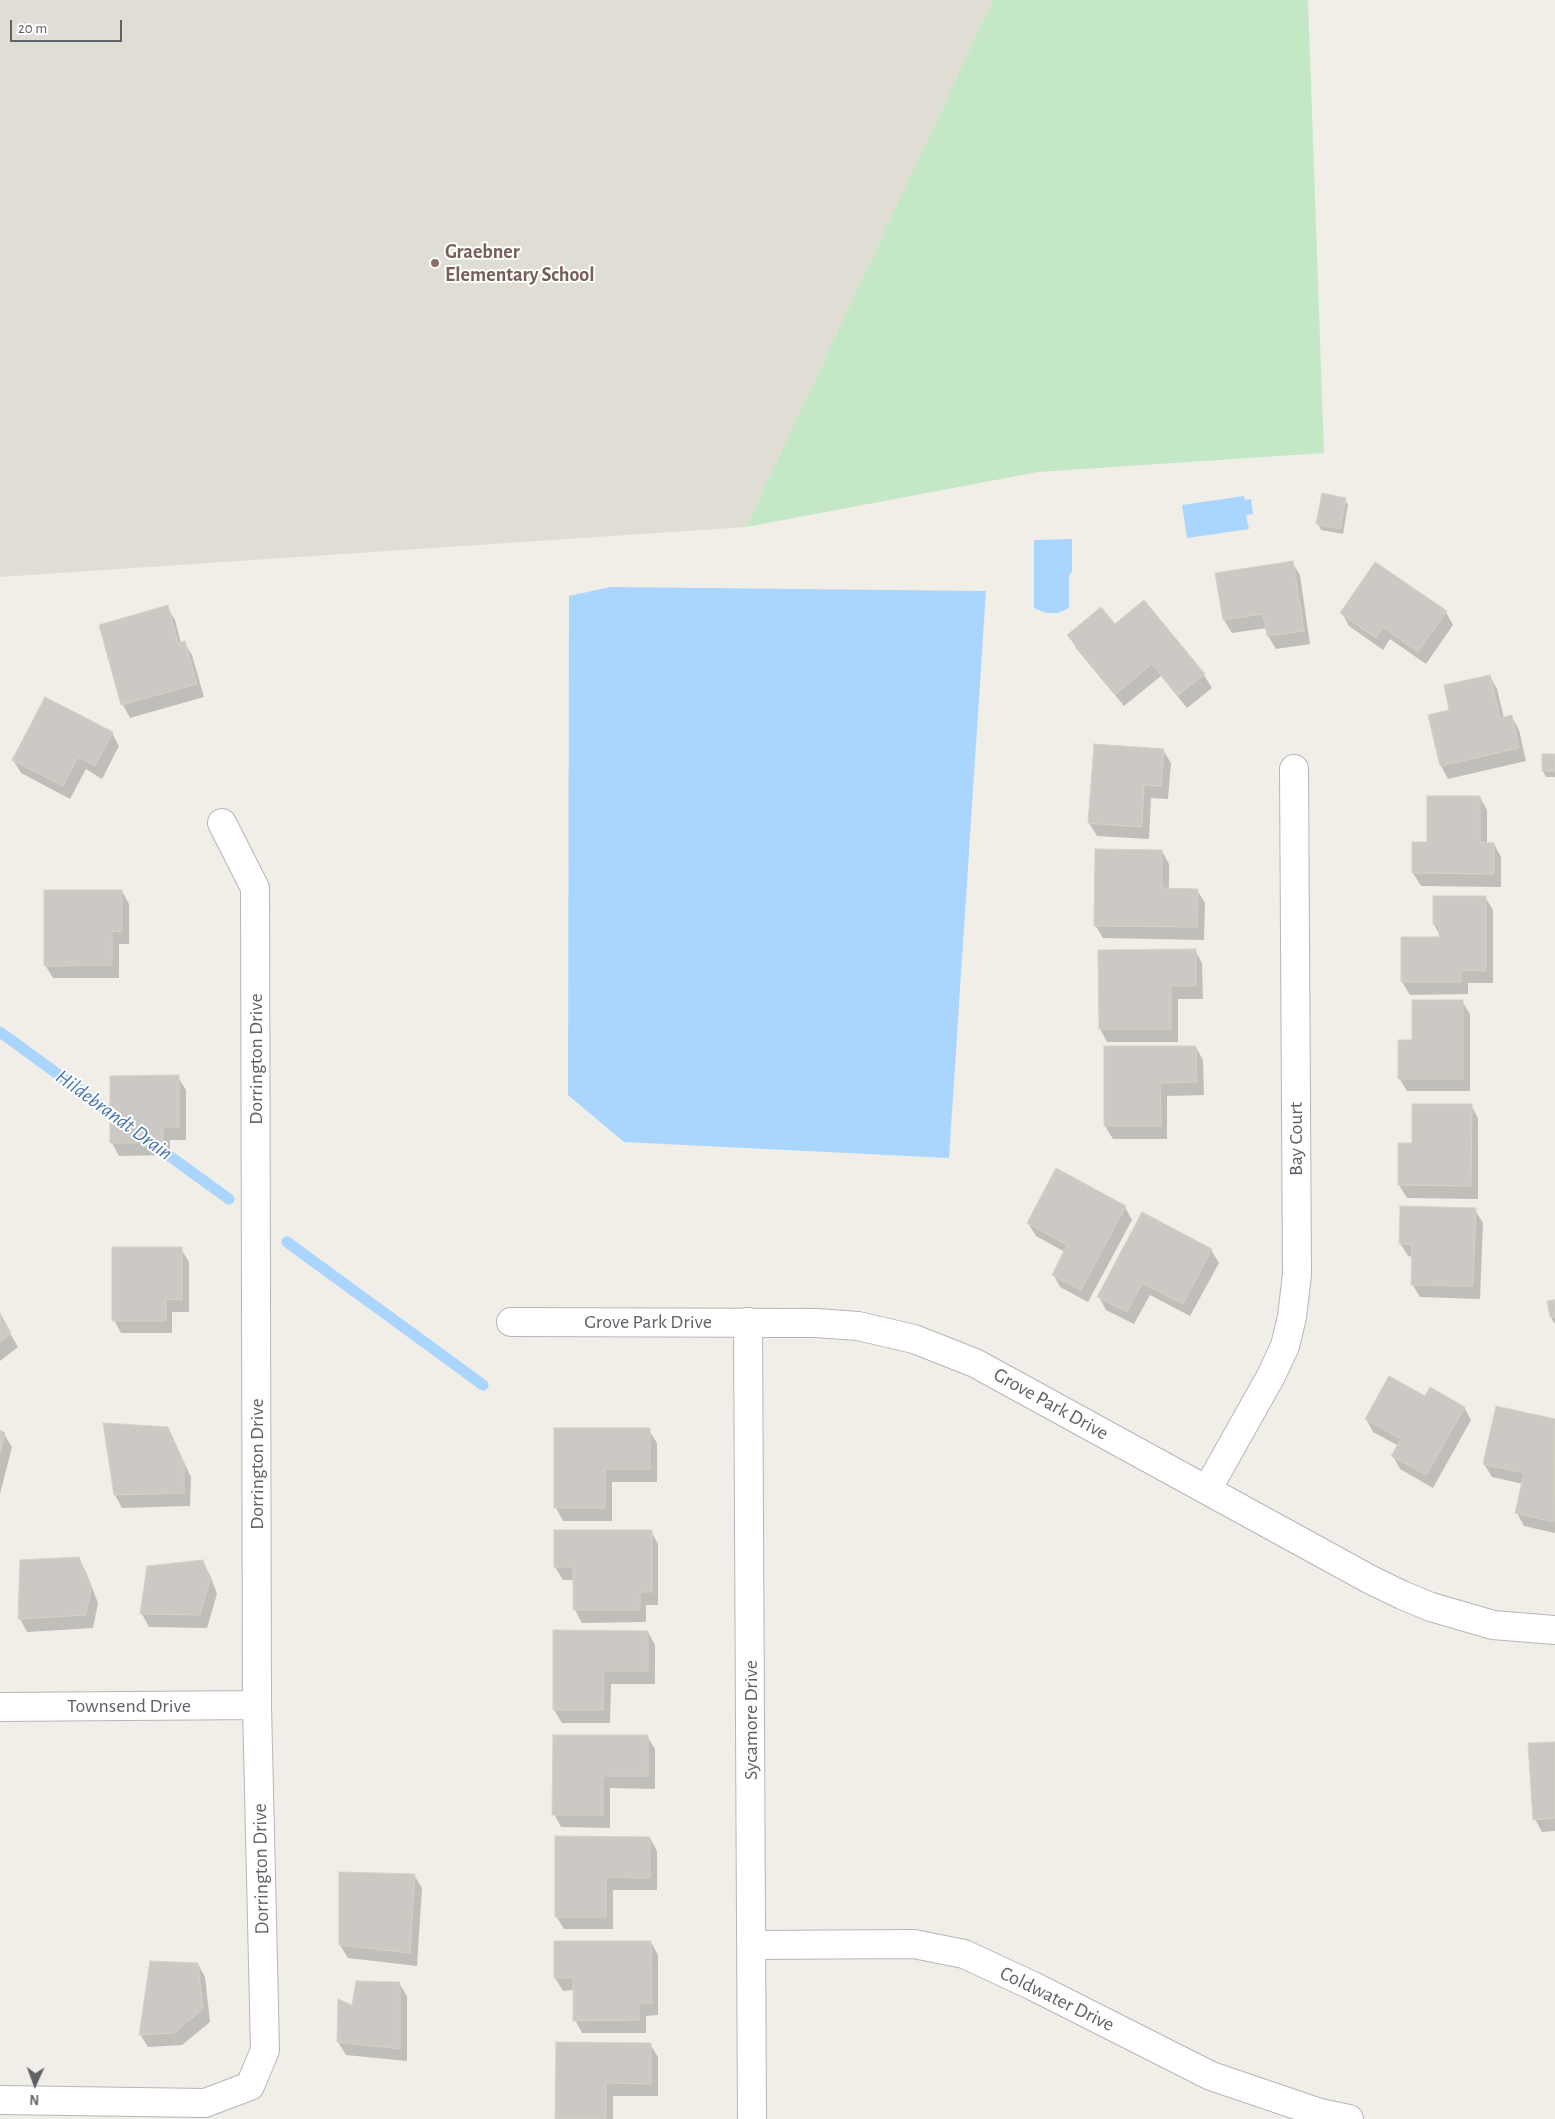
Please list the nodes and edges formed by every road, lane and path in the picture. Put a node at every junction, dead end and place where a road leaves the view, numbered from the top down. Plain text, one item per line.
1 (1294, 768) dead end
2 (222, 823) dead end
3 (511, 1322) dead end
4 (748, 1322) junction
5 (1207, 1490) junction
6 (1555, 1630) edge
7 (257, 1705) junction
8 (0, 1707) edge
9 (752, 1945) junction
10 (0, 2100) edge
11 (752, 2119) edge
12 (1349, 2119) edge

1 - 5 street, Bay Court
2 - 7 street, Dorrington Drive
3 - 4 street, Grove Park Drive
4 - 5 street, Grove Park Drive
4 - 9 street, Sycamore Drive
5 - 6 street, Grove Park Drive
7 - 8 street, Townsend Drive
7 - 10 street, Dorrington Drive
9 - 11 street, Sycamore Drive
9 - 12 street, Coldwater Drive

